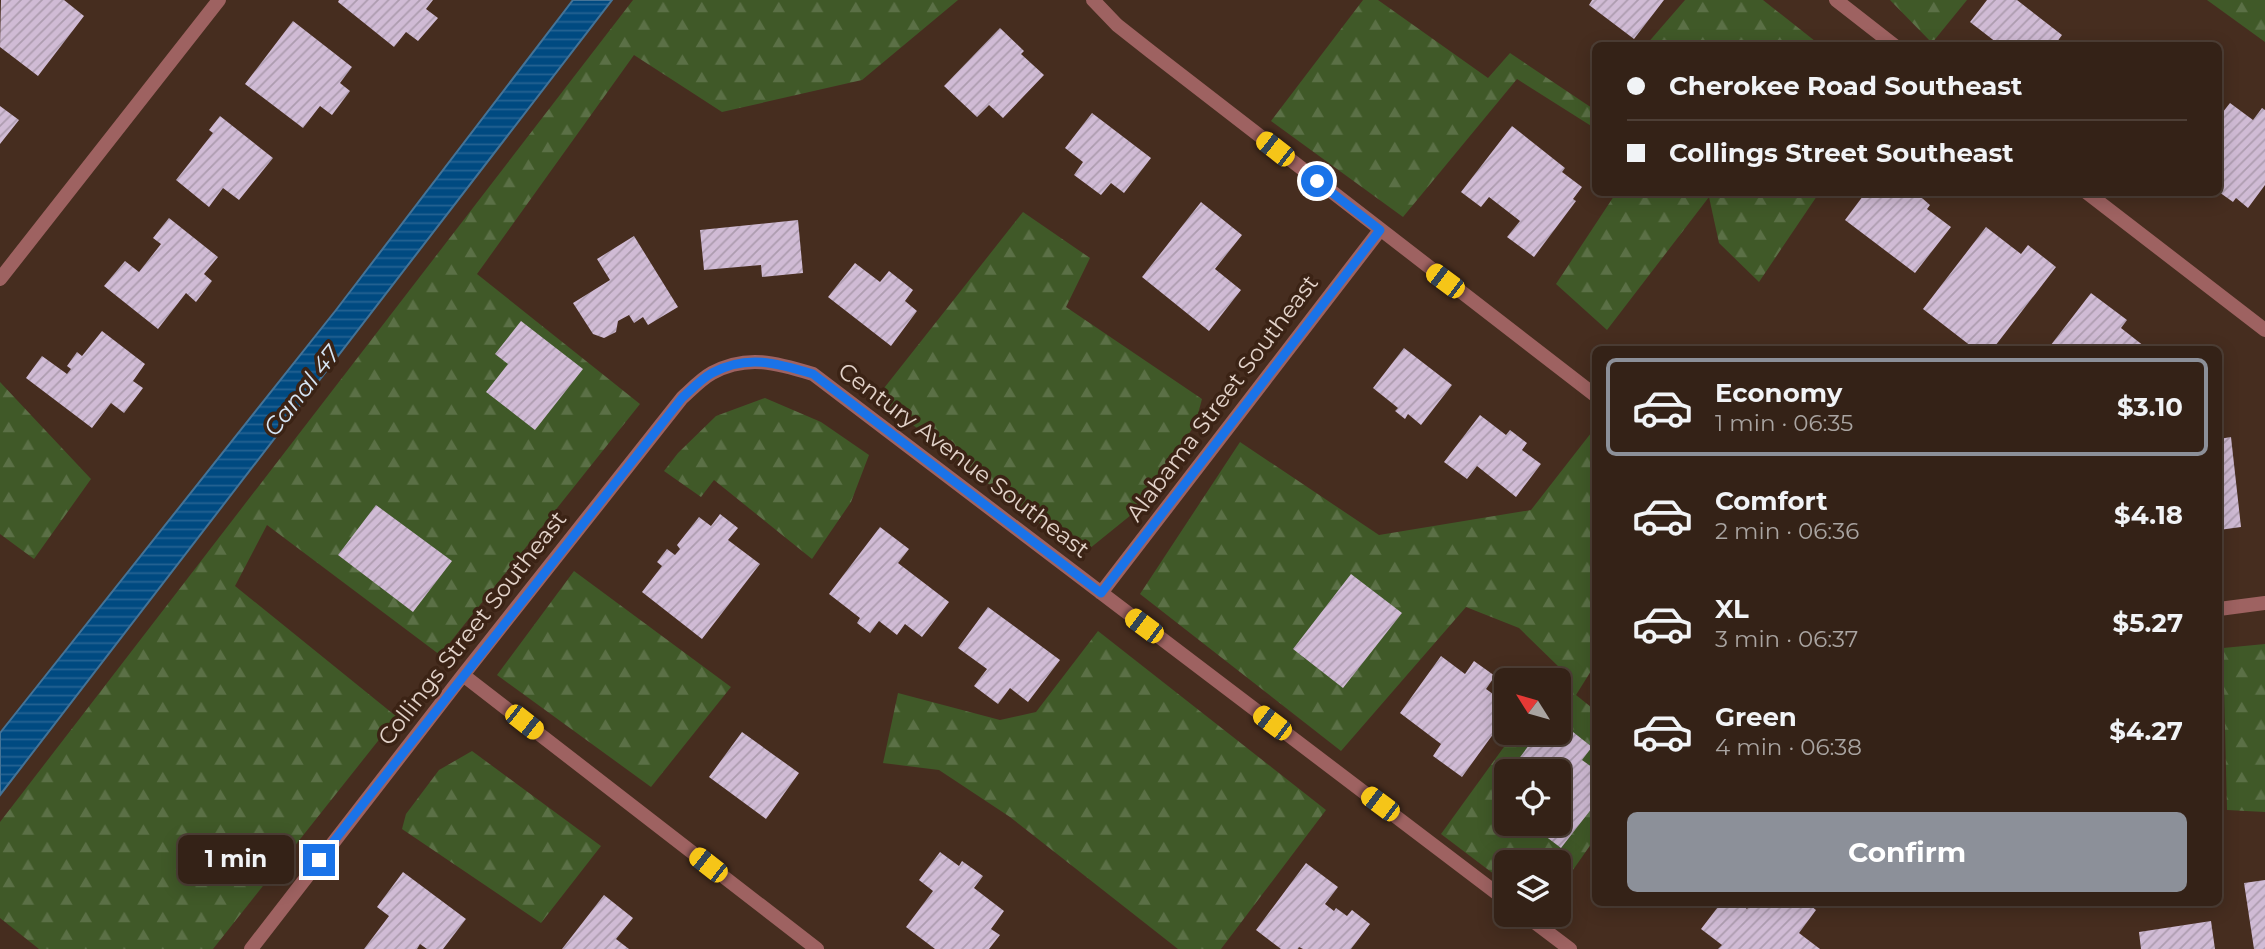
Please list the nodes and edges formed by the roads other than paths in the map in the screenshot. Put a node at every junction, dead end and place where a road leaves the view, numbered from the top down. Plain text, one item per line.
1 (219, 0) edge
2 (1093, 0) edge
3 (1836, 0) edge
4 (1890, 42) edge
5 (2091, 196) edge
6 (1380, 230) junction
7 (0, 279) edge
8 (2265, 330) edge
9 (749, 360) joint
10 (1592, 393) edge
11 (1101, 593) junction
12 (2265, 603) edge
13 (2222, 609) edge
14 (463, 675) junction
15 (1494, 891) edge
16 (1541, 927) edge
17 (251, 949) edge
18 (817, 949) edge
19 (1570, 949) edge

1 - 7 street
2 - 6 street
3 - 4 street
5 - 8 street
6 - 10 street
6 - 11 street, Alabama Street Southeast
9 - 11 street, Century Avenue Southeast
9 - 14 street, Collings Street Southeast
11 - 15 street, Century Avenue Southeast
12 - 13 street
14 - 17 street, Collings Street Southeast
14 - 18 street
16 - 19 street

